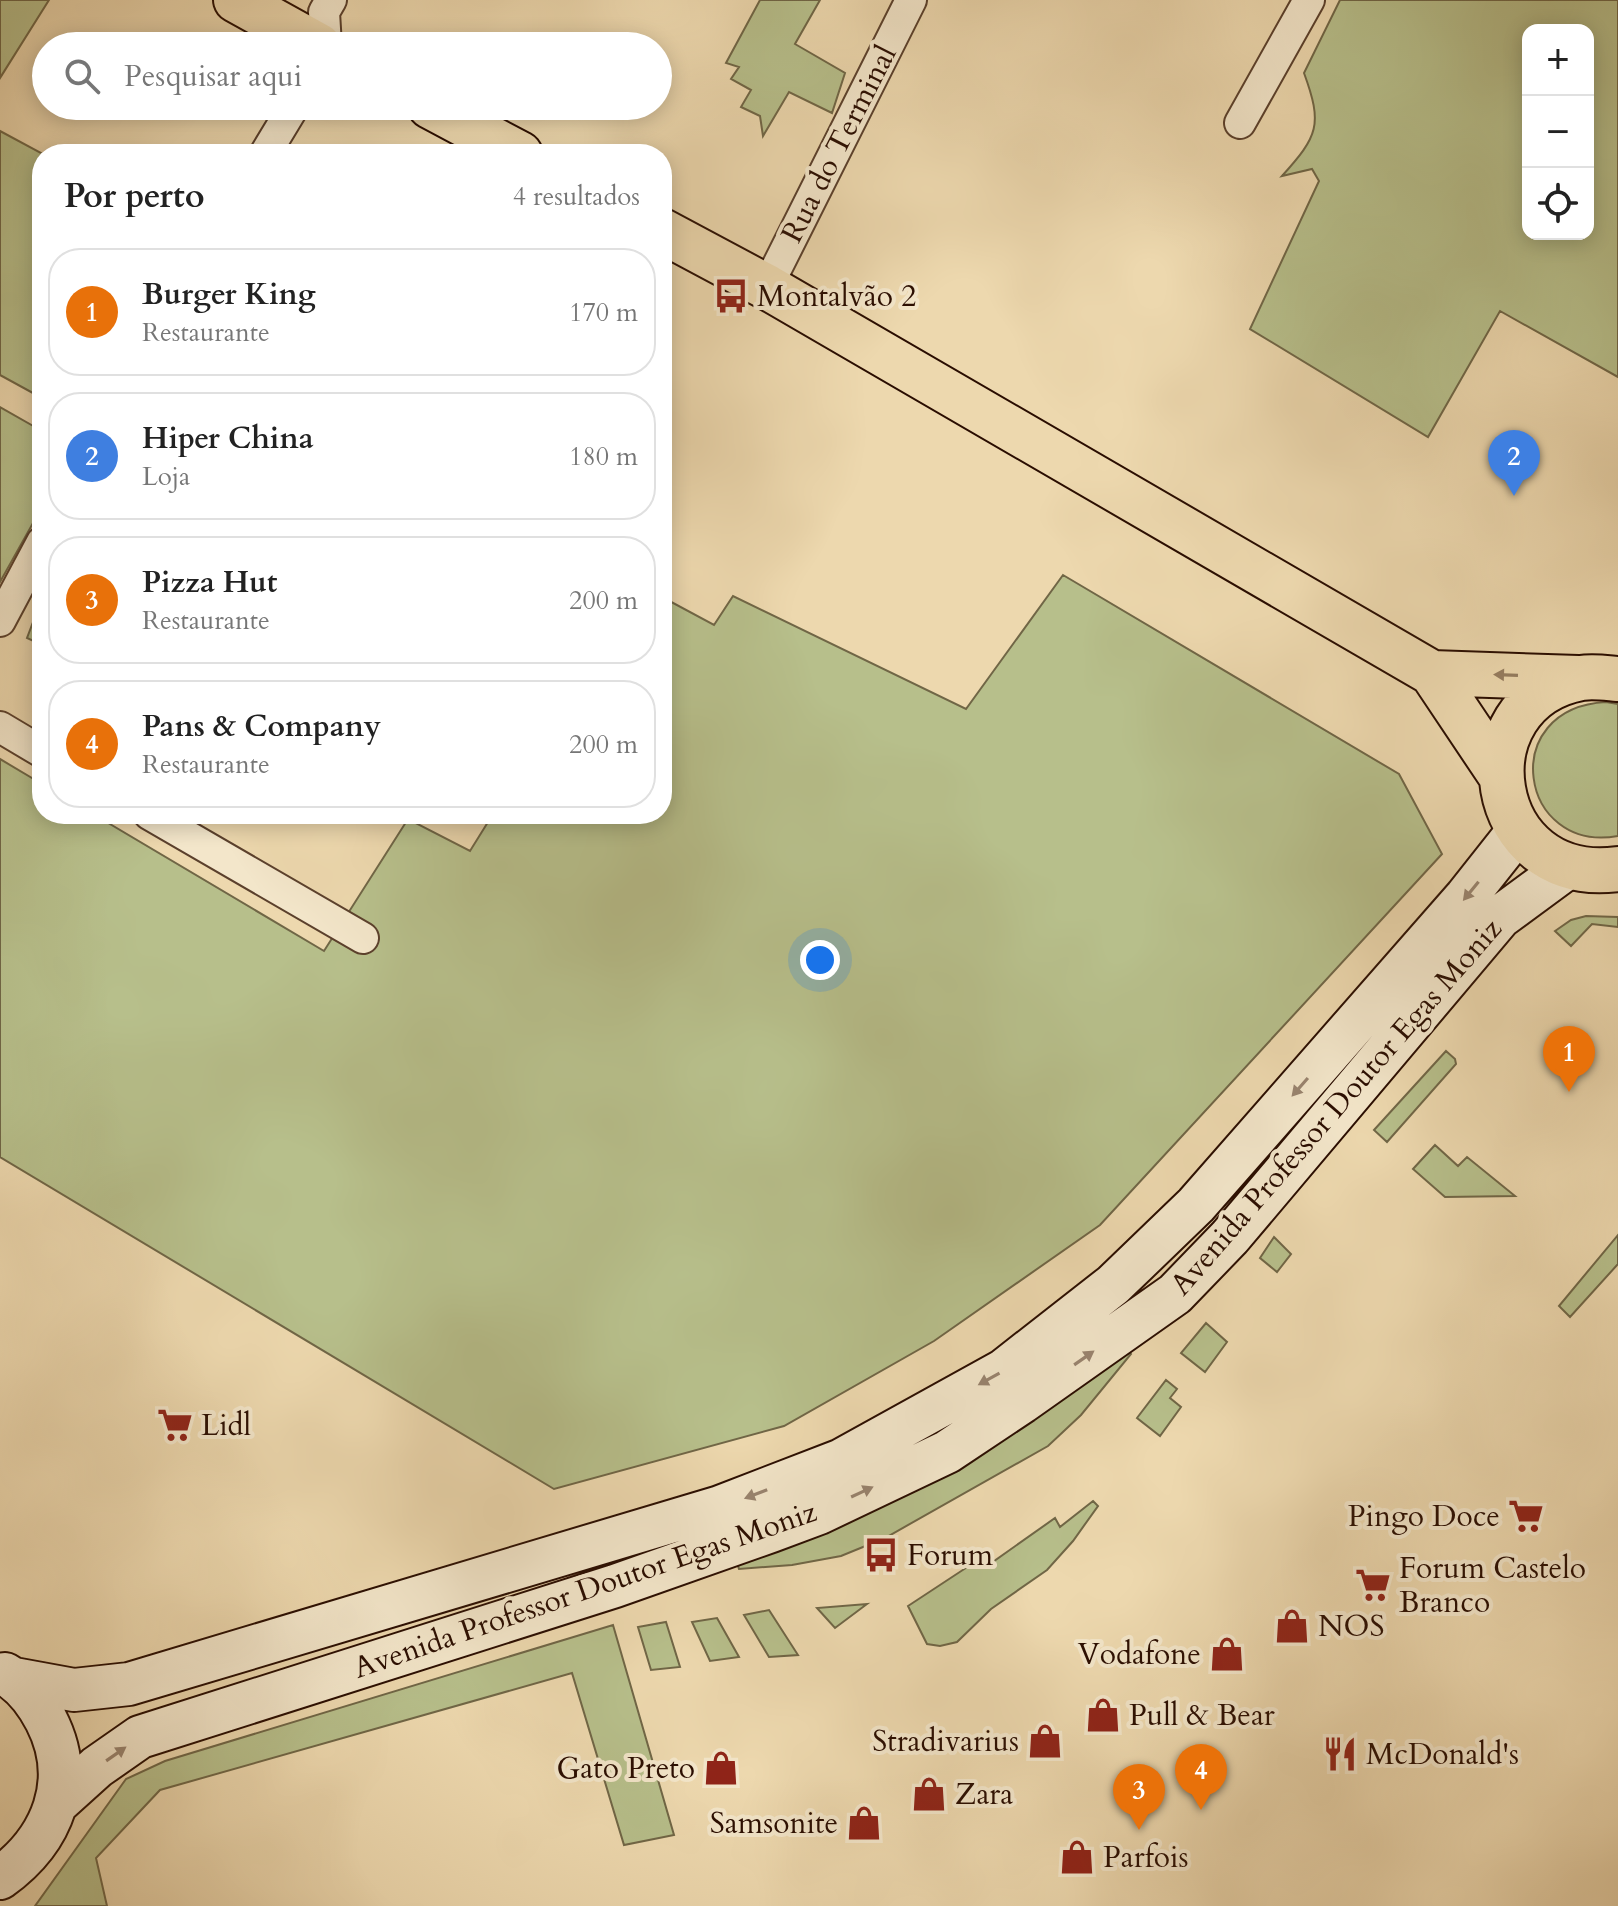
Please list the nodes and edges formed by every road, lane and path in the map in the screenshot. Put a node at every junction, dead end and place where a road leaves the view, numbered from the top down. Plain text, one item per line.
1 (236, 0) edge
2 (331, 0) edge
3 (1309, 0) edge
4 (907, 2) edge
5 (294, 32) edge
6 (325, 32) edge
7 (286, 120) edge
8 (456, 120) edge
9 (1240, 123) dead end
10 (271, 144) edge
11 (501, 144) edge
12 (672, 236) edge
13 (767, 287) junction
14 (32, 561) edge
15 (0, 621) edge
16 (1432, 673) junction
17 (1599, 678) edge
18 (0, 727) edge
19 (32, 746) edge
20 (1501, 776) junction
21 (166, 824) edge
22 (1519, 830) junction
23 (1568, 867) junction
24 (1618, 869) edge
25 (363, 938) dead end
26 (7, 1675) edge
27 (56, 1804) junction
28 (0, 1878) edge

1 - 5 main road
2 - 6 street
3 - 9 street
4 - 13 street, Rua do Terminal
7 - 10 street
8 - 11 main road
12 - 13 main road
13 - 16 main road
14 - 15 street
17 -> 16 main road
16 - 20 main road
17 - 20 main road
18 - 19 street
20 - 22 main road
21 - 25 street
22 - 23 main road
22 -> 26 main road, Avenida Professor Doutor Egas Moniz
23 - 24 main road
27 -> 23 main road, Avenida Professor Doutor Egas Moniz
26 - 27 main road
27 - 28 main road

